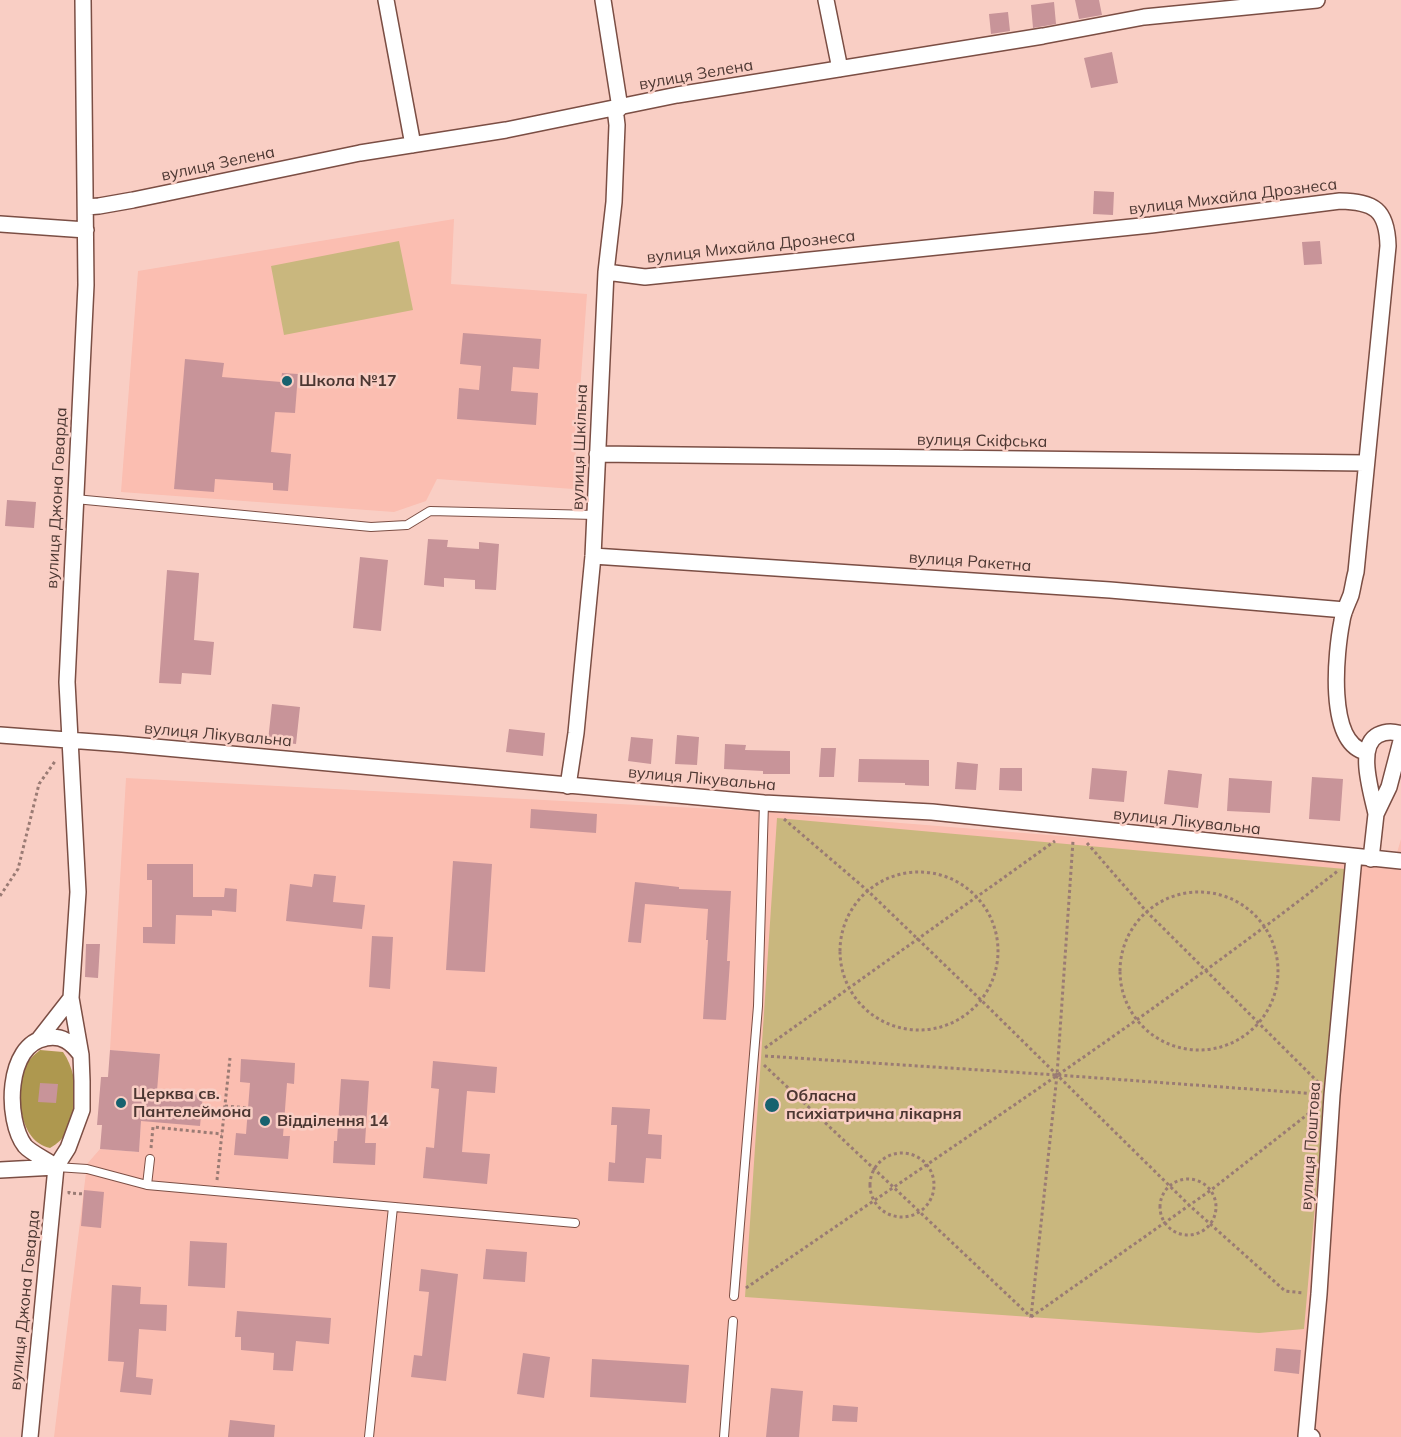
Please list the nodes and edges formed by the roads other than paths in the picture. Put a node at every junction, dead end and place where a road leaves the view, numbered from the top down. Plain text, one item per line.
1 (83, 0) edge
2 (386, 0) edge
3 (603, 0) edge
4 (826, 0) edge
5 (1317, 0) edge
6 (840, 69) junction
7 (618, 108) junction
8 (413, 145) junction
9 (86, 207) junction
10 (0, 224) edge
11 (86, 230) junction
12 (606, 272) junction
13 (597, 454) junction
14 (1365, 463) junction
15 (75, 499) junction
16 (595, 515) junction
17 (593, 556) junction
18 (1345, 610) junction
19 (1401, 734) edge
20 (0, 735) edge
21 (71, 739) junction
22 (1401, 741) edge
23 (1366, 752) junction
24 (568, 786) junction
25 (764, 803) junction
26 (1376, 814) junction
27 (1354, 857) junction
28 (1371, 859) junction
29 (1401, 861) edge
30 (71, 998) junction
31 (39, 1039) junction
32 (81, 1055) junction
33 (68, 1149) junction
34 (42, 1156) junction
35 (150, 1159) road end
36 (64, 1167) junction
37 (0, 1170) edge
38 (147, 1185) junction
39 (393, 1207) junction
40 (576, 1223) dead end
41 (734, 1296) road end
42 (733, 1321) dead end
43 (1306, 1436) edge
44 (30, 1437) edge
45 (369, 1437) edge
46 (724, 1437) edge
47 (1312, 1437) edge

1 - 9 street, вулиця Джона Говарда
2 - 8 street
3 - 7 street, вулиця Шкільна
4 - 6 street
5 - 6 street, вулиця Зелена
6 - 7 street, вулиця Зелена
7 - 8 street, вулиця Зелена
7 - 12 street, вулиця Шкільна
8 - 9 street, вулиця Зелена
9 - 11 street, вулиця Джона Говарда
10 - 11 street
11 - 15 street, вулиця Джона Говарда
12 - 13 street, вулиця Шкільна
12 - 14 street, вулиця Михайла Дрознеса
13 - 14 street, вулиця Скіфська
13 - 16 street, вулиця Шкільна
14 - 18 street, вулиця Михайла Дрознеса
15 - 16 lane
15 - 21 street, вулиця Джона Говарда
16 - 17 street, вулиця Шкільна
17 - 18 street, вулиця Ракетна
17 - 24 street, вулиця Шкільна
18 - 23 street, вулиця Михайла Дрознеса
19 - 23 street
20 - 21 street, вулиця Лікувальна
21 - 24 street, вулиця Лікувальна
21 - 30 street, вулиця Джона Говарда
22 - 26 street
23 - 26 street
24 - 25 street, вулиця Лікувальна
25 - 27 street, вулиця Лікувальна
25 - 41 lane
26 - 28 street
27 - 28 street, вулиця Лікувальна
27 - 43 street, вулиця Поштова
28 - 29 street, вулиця Лікувальна
30 - 31 street
30 - 32 street, вулиця Джона Говарда
31 - 32 street
31 - 34 street
32 - 33 street, вулиця Джона Говарда
33 - 34 street
33 - 36 street, вулиця Джона Говарда
34 - 36 street
35 - 38 lane
36 - 37 street
36 - 38 lane
36 - 44 street, вулиця Джона Говарда
38 - 39 lane
39 - 40 lane
39 - 45 lane
42 - 46 lane
43 - 47 street

